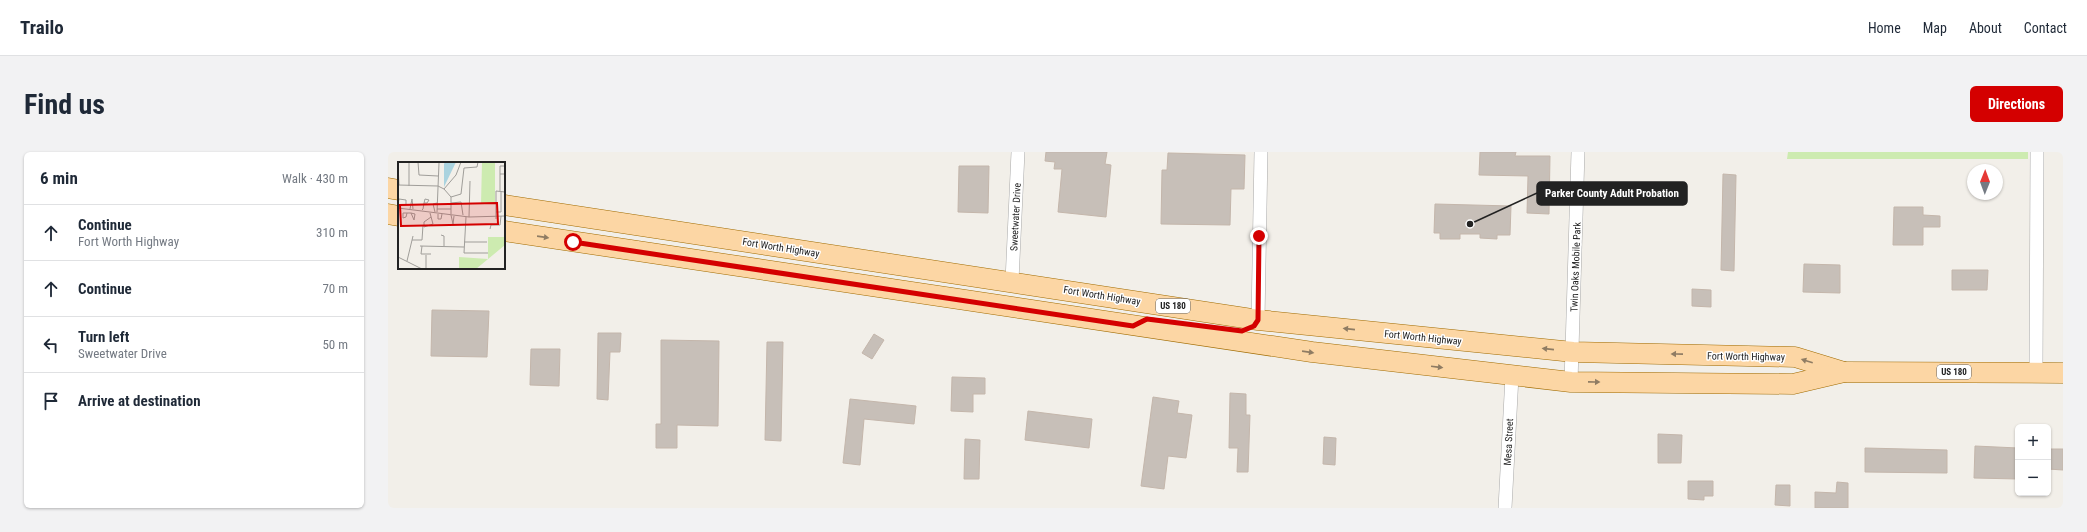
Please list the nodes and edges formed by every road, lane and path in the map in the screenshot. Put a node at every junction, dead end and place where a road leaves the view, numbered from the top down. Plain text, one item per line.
1 (1018, 152) edge
2 (1261, 152) edge
3 (1578, 152) edge
4 (2037, 152) edge
5 (388, 188) edge
6 (398, 190) edge
7 (507, 206) edge
8 (388, 214) edge
9 (398, 216) edge
10 (506, 232) edge
11 (760, 243) junction
12 (908, 268) junction
13 (756, 269) junction
14 (1012, 281) junction
15 (905, 291) junction
16 (1258, 320) junction
17 (1133, 326) junction
18 (1413, 336) junction
19 (1276, 347) junction
20 (1573, 352) junction
21 (1844, 372) junction
22 (2036, 373) junction
23 (2063, 374) edge
24 (1512, 376) junction
25 (1571, 382) junction
26 (1505, 508) edge

1 - 14 street, Sweetwater Drive
2 - 16 street
3 - 20 street, Twin Oaks Mobile Park
4 - 22 street
5 - 6 main road
7 - 10 main road
7 - 11 main road, Fort Worth Highway / US 180
8 - 9 main road
10 -> 13 main road, Fort Worth Highway / US 180
11 - 12 main road, Fort Worth Highway / US 180
11 - 13 main road
12 - 14 main road, Fort Worth Highway / US 180
12 - 15 main road
13 - 15 main road, Fort Worth Highway / US 180
14 - 16 main road, Fort Worth Highway / US 180
15 - 17 main road, Fort Worth Highway / US 180
16 - 17 main road
18 -> 16 main road, Fort Worth Highway / US 180
17 - 19 main road, Fort Worth Highway / US 180
18 - 19 main road
20 -> 18 main road, Fort Worth Highway / US 180
19 -> 24 main road, Fort Worth Highway / US 180
21 -> 20 main road, Fort Worth Highway / US 180
20 - 25 street, Twin Oaks Mobile Park
21 - 22 main road, Fort Worth Highway / US 180
25 -> 21 main road, Fort Worth Highway / US 180
22 - 23 main road, Fort Worth Highway / US 180
24 - 25 main road, Fort Worth Highway / US 180
24 - 26 street, Mesa Street

